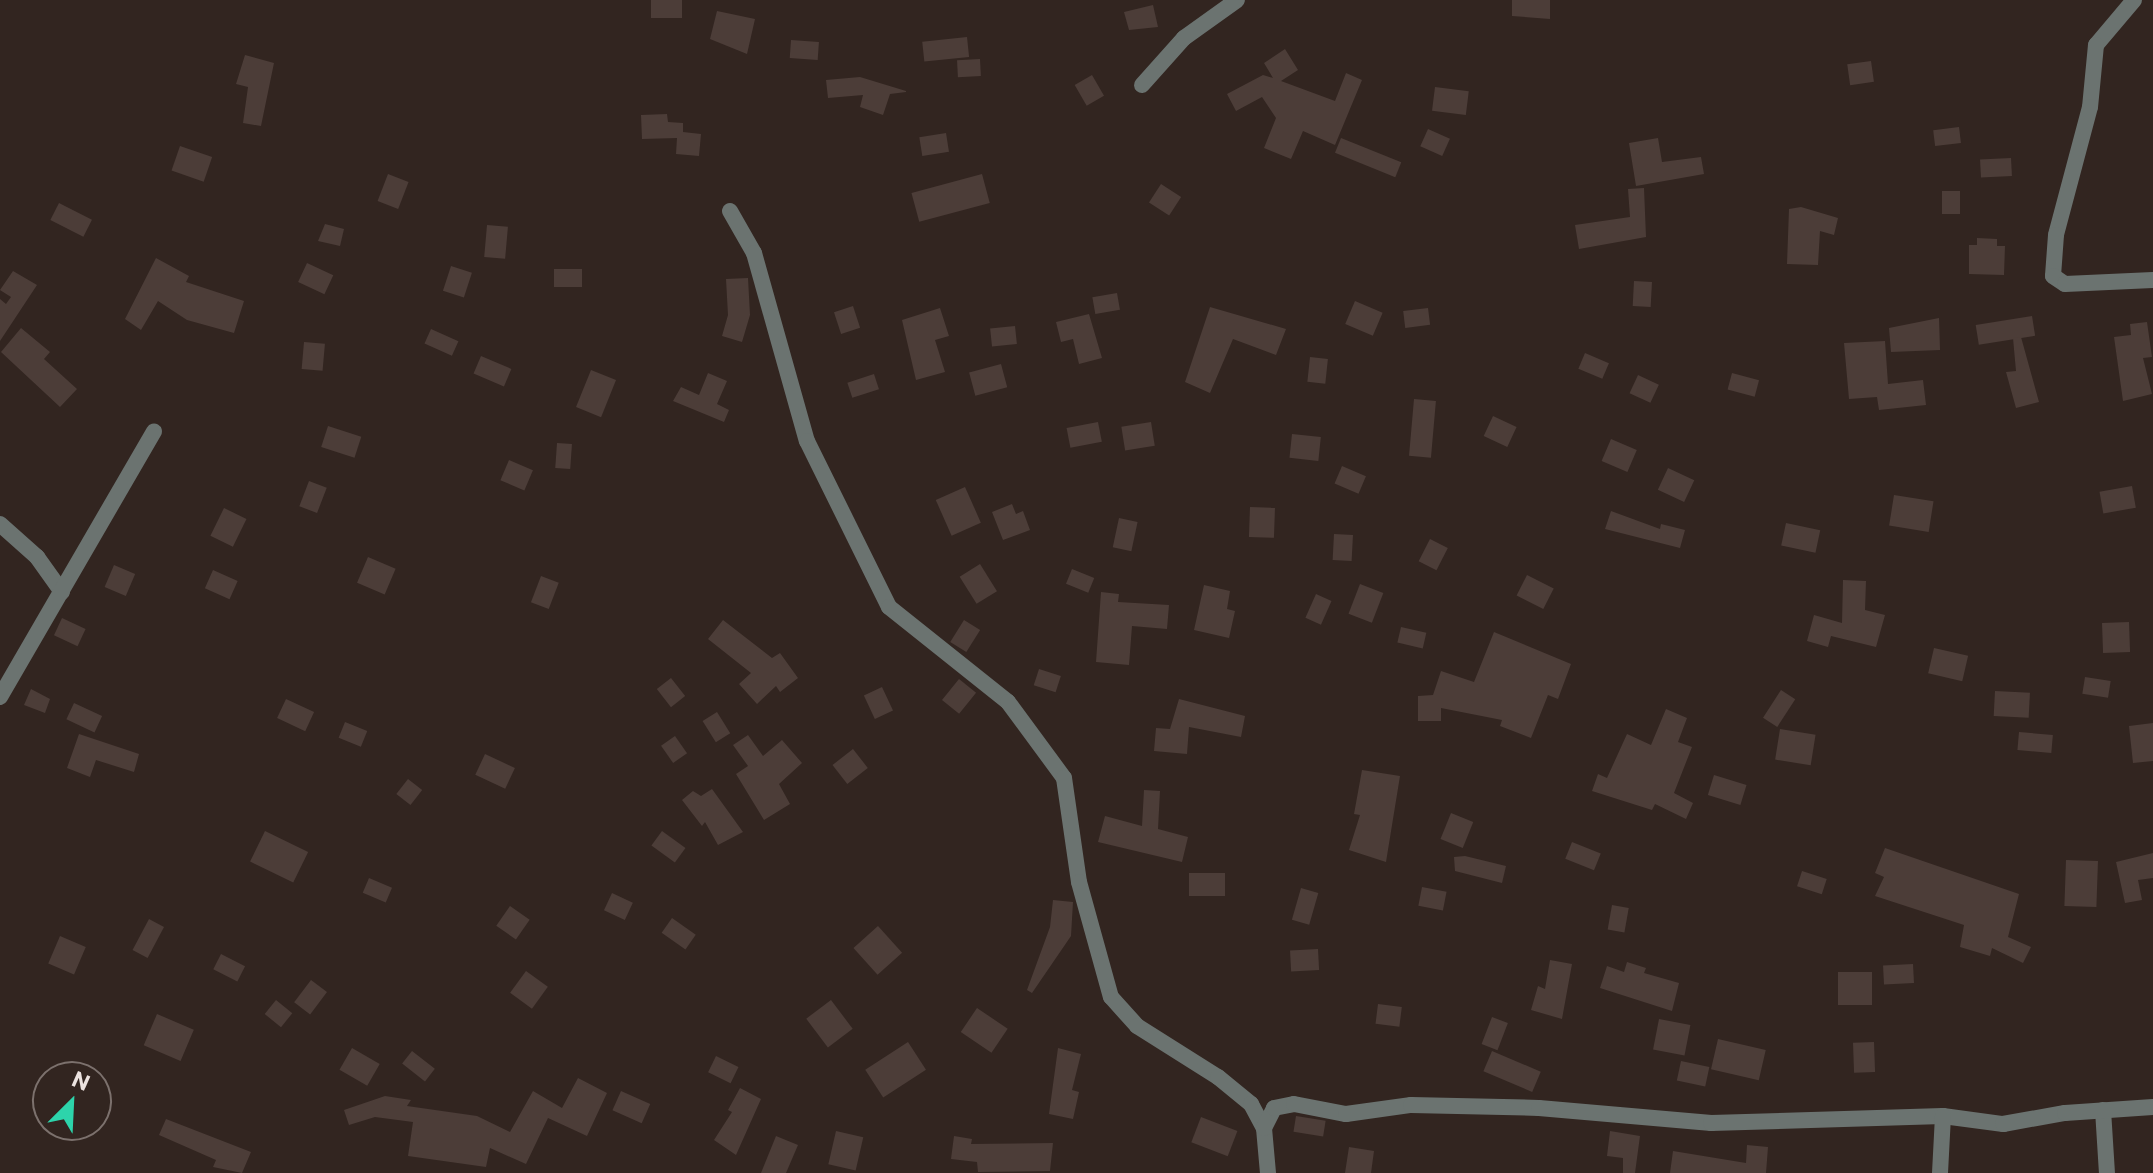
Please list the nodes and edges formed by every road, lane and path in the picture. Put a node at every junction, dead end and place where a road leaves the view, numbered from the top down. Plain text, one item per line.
1 (1237, 0) edge
2 (2134, 0) edge
3 (1142, 85) dead end
4 (730, 211) dead end
5 (2153, 280) edge
6 (154, 431) dead end
7 (0, 524) edge
8 (62, 592) junction
9 (0, 697) edge
10 (2153, 1107) edge
11 (2103, 1110) junction
12 (1943, 1116) junction
13 (1264, 1128) junction
14 (1268, 1173) edge
15 (1940, 1173) edge
16 (2107, 1173) edge

1 - 3 street
2 - 5 street
4 - 13 street
6 - 8 street
7 - 8 street
8 - 9 street
10 - 11 street
11 - 12 street
11 - 16 street
12 - 13 street
12 - 15 street
13 - 14 street

